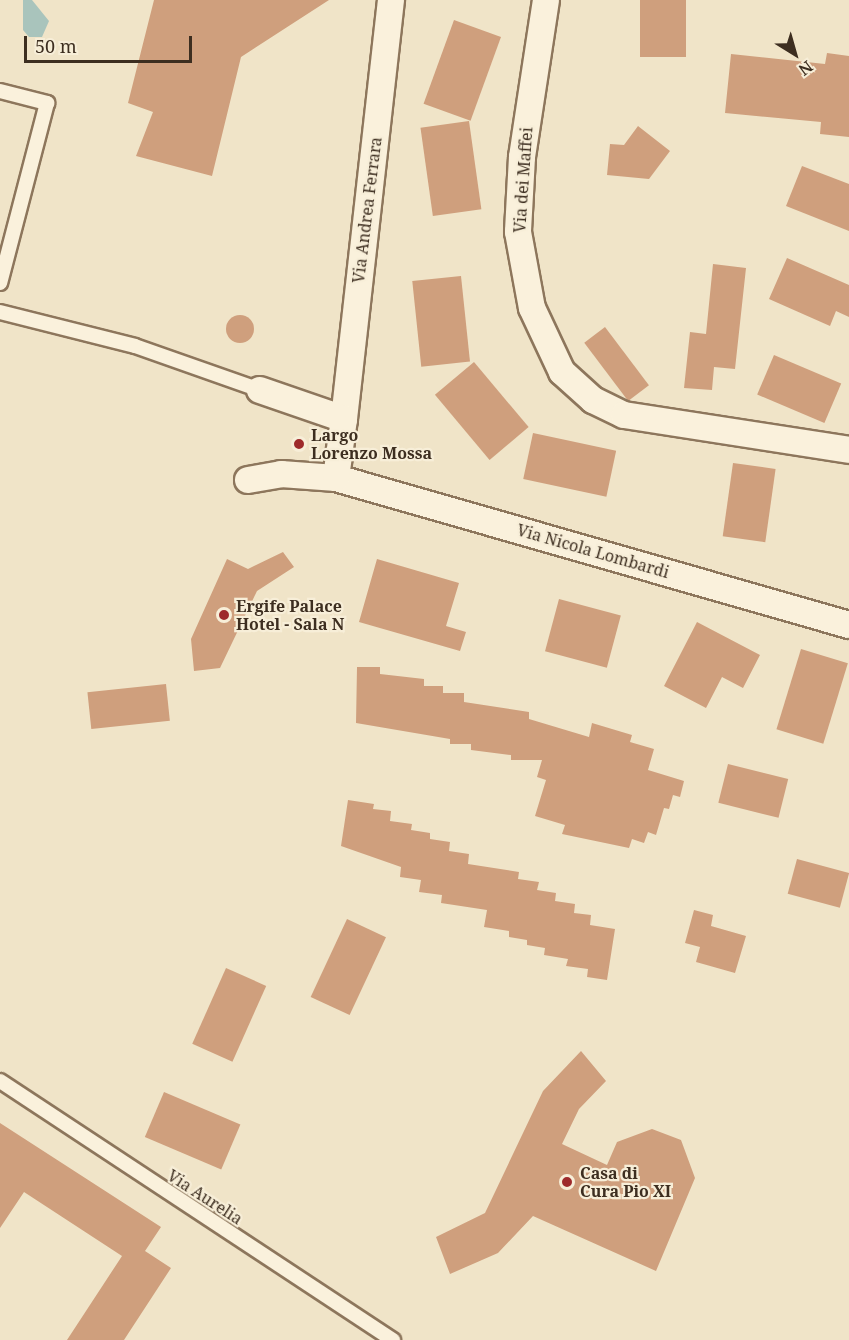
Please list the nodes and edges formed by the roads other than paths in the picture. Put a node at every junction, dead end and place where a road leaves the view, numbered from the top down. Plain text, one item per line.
1 (391, 0) edge
2 (546, 0) edge
3 (0, 91) edge
4 (0, 283) edge
5 (0, 312) edge
6 (260, 390) joint
7 (344, 419) junction
8 (849, 450) edge
9 (336, 478) junction
10 (248, 480) dead end
11 (849, 625) edge
12 (0, 1081) edge
13 (393, 1340) edge

1 - 7 street, Via Andrea Ferrara
2 - 8 street, Via dei Maffei
3 - 4 lane
5 - 6 lane
6 - 7 street
7 - 9 street
9 - 10 street
9 - 11 street, Via Nicola Lombardi
12 - 13 lane, Via Aurelia

